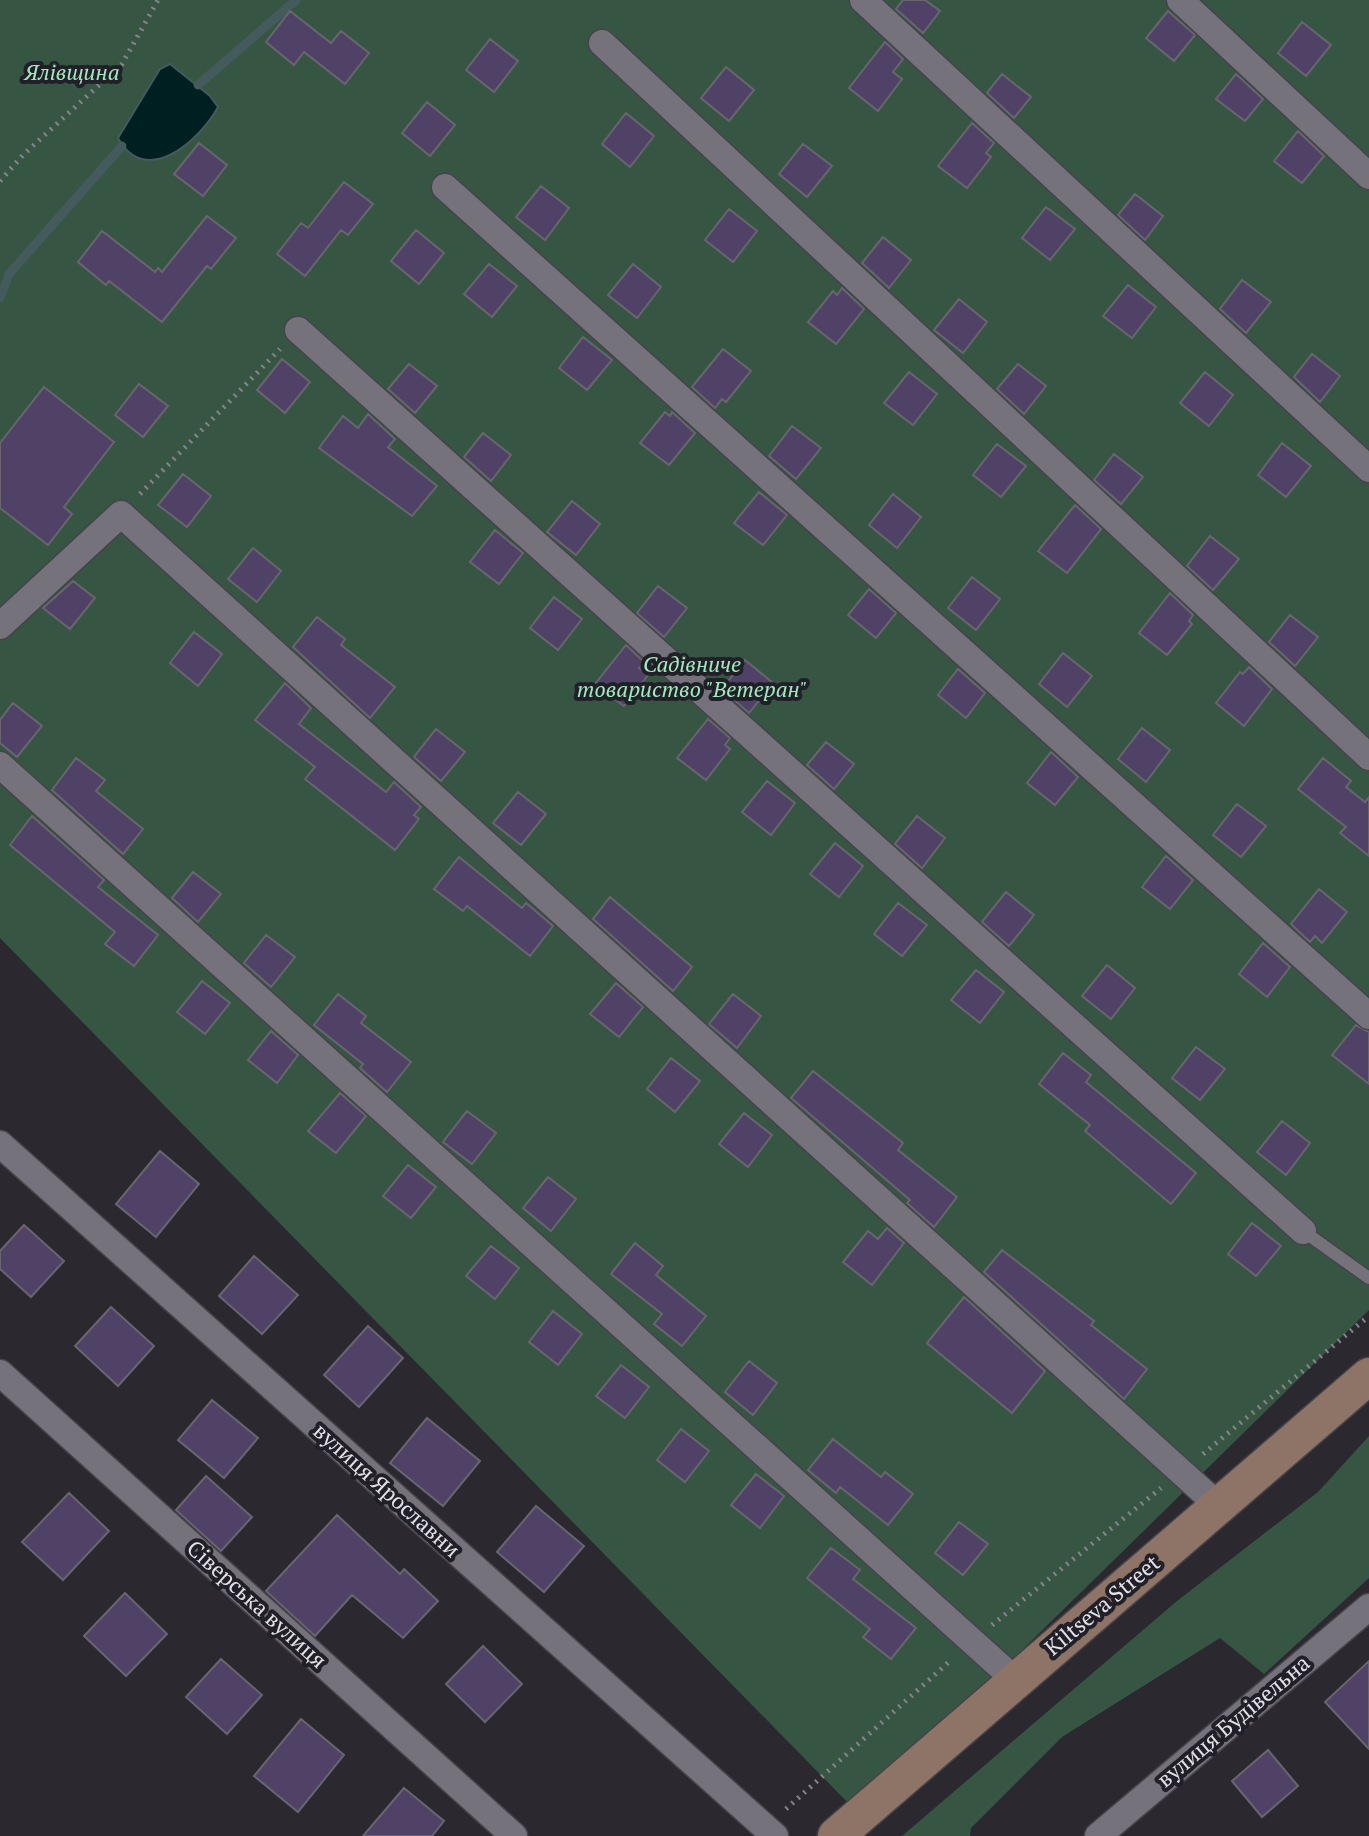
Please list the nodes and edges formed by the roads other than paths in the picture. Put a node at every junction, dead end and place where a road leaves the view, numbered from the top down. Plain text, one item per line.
1 (863, 0) edge
2 (1180, 0) edge
3 (602, 43) dead end
4 (1369, 176) edge
5 (445, 187) dead end
6 (298, 330) road end
7 (1369, 469) edge
8 (0, 626) edge
9 (1369, 757) edge
10 (0, 765) edge
11 (1369, 1016) edge
12 (0, 1144) edge
13 (1303, 1231) joint
14 (1369, 1278) edge
15 (0, 1373) edge
16 (1369, 1376) edge
17 (1220, 1507) junction
18 (1369, 1607) edge
19 (1014, 1679) junction
20 (770, 1832) edge
21 (514, 1836) edge
22 (836, 1836) edge
23 (1098, 1836) edge

1 - 7 street
2 - 4 street
3 - 9 street
5 - 11 street
6 - 13 street
8 - 17 street
10 - 19 street
12 - 20 street, вулиця Ярославни
13 - 14 lane
15 - 21 street, Сіверська вулиця
16 - 17 main road, Kiltseva Street
17 - 19 main road, Kiltseva Street
18 - 23 street, вулиця Будівельна
19 - 22 main road, Kiltseva Street

